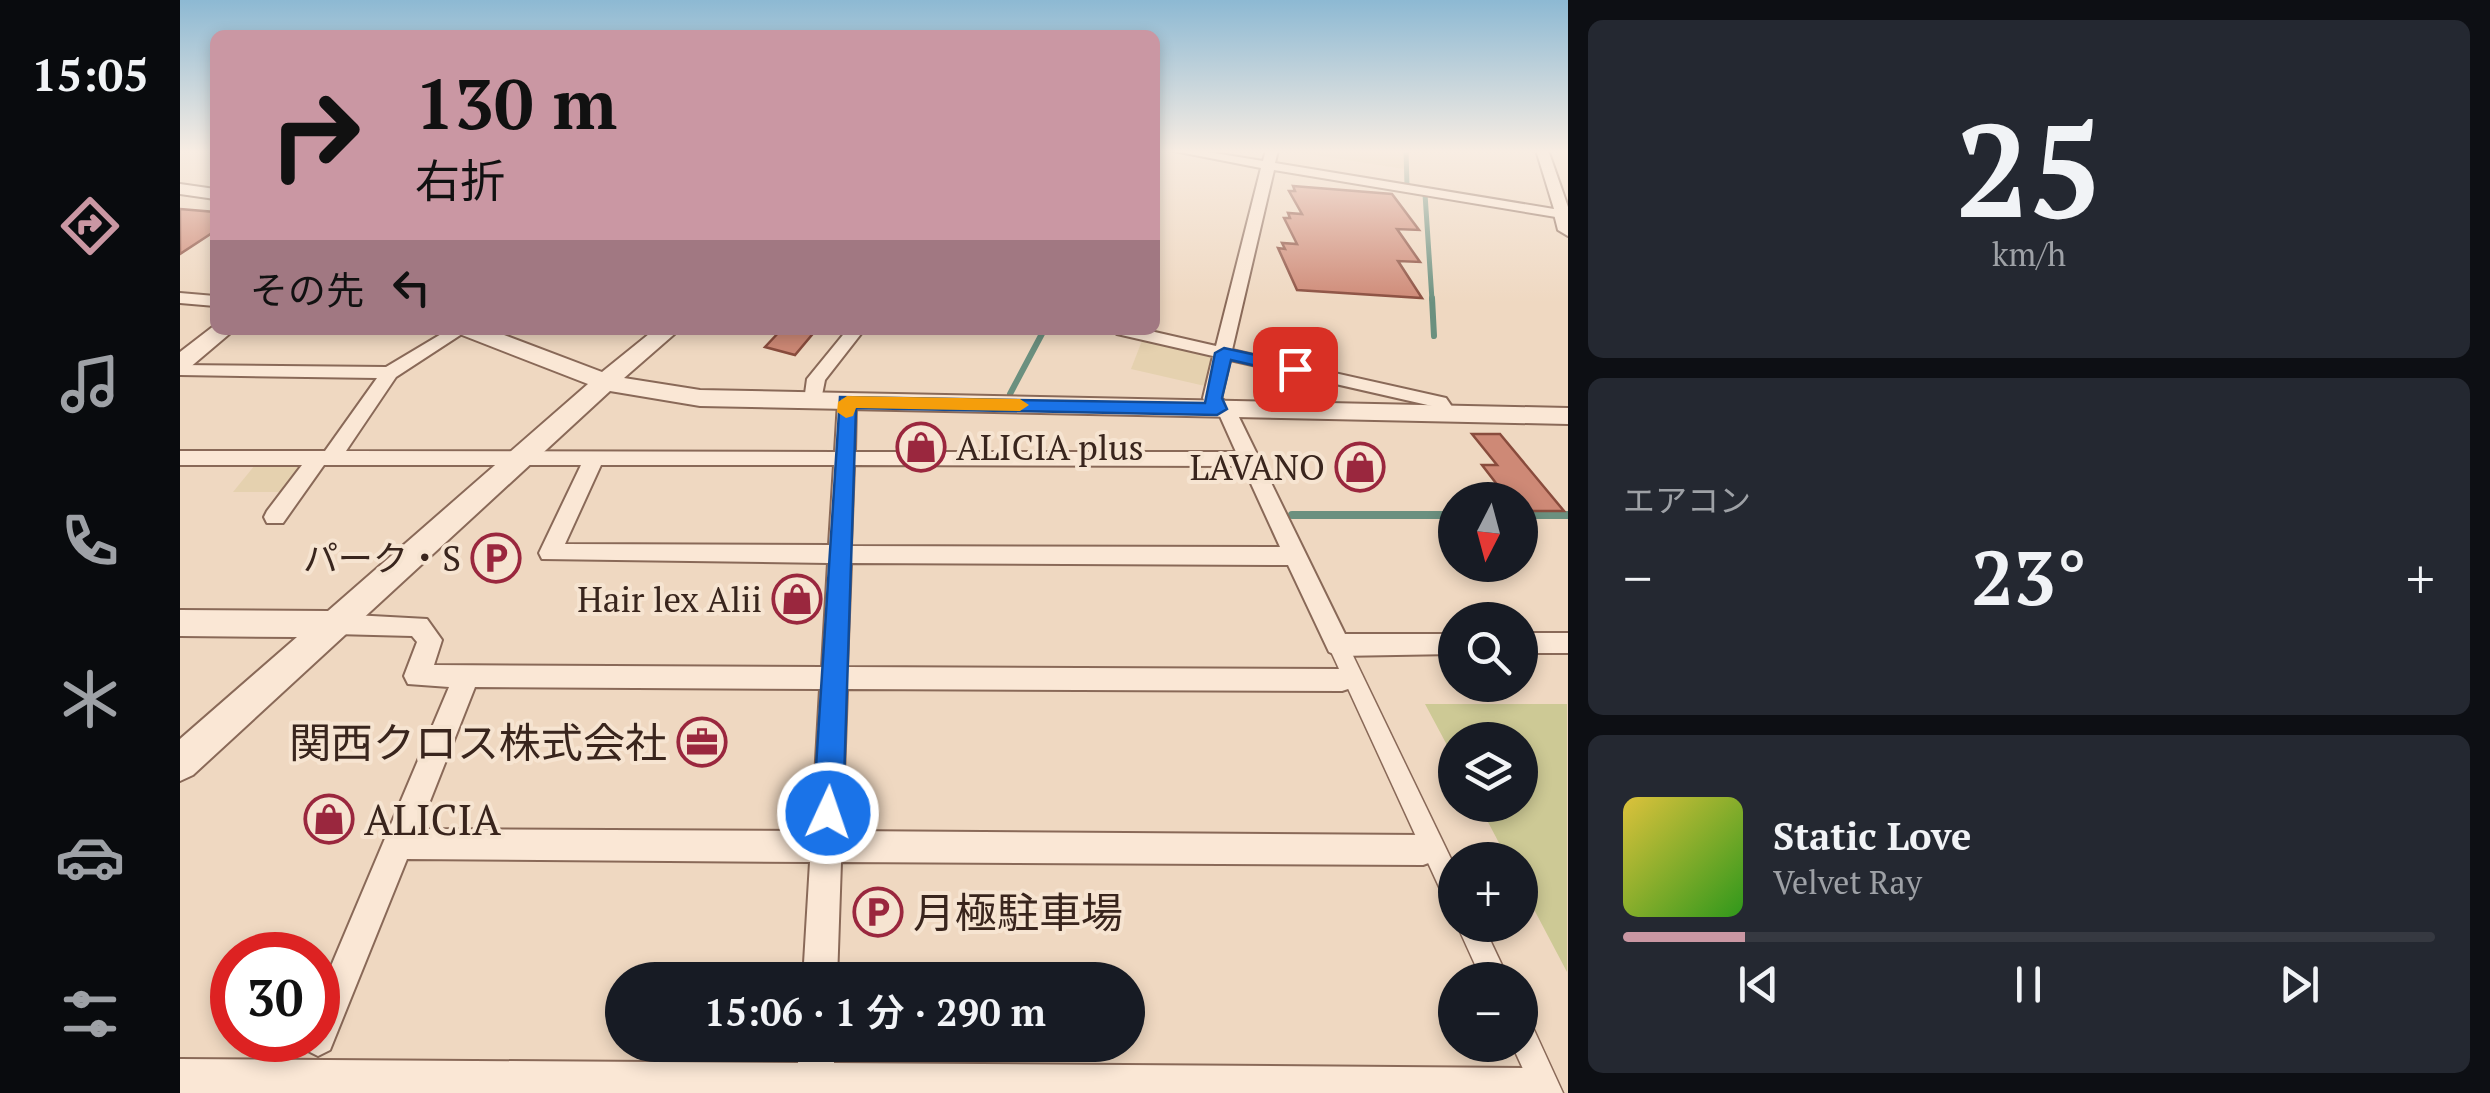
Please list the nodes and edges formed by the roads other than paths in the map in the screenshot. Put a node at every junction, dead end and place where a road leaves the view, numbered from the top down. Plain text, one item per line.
1 (1261, 201) edge
2 (1476, 201) edge
3 (1566, 220) edge
4 (180, 298) edge
5 (210, 301) edge
6 (216, 335) edge
7 (452, 335) edge
8 (483, 335) edge
9 (662, 335) edge
10 (852, 335) edge
11 (1145, 335) edge
12 (1224, 353) junction
13 (180, 367) edge
14 (390, 373) junction
15 (605, 382) junction
16 (813, 401) junction
17 (847, 402) junction
18 (1222, 409) junction
19 (1447, 414) junction
20 (1568, 416) edge
21 (596, 457) junction
22 (180, 458) edge
23 (324, 458) junction
24 (844, 458) junction
25 (520, 459) junction
26 (1250, 459) junction
27 (275, 517) dead end
28 (839, 554) junction
29 (1295, 556) junction
30 (180, 623) edge
31 (335, 624) junction
32 (1538, 643) edge
33 (1568, 643) edge
34 (1338, 644) junction
35 (1438, 644) edge
36 (467, 676) junction
37 (834, 678) junction
38 (1348, 680) junction
39 (180, 763) edge
40 (398, 844) junction
41 (826, 847) junction
42 (1429, 850) junction
43 (1438, 865) edge
44 (821, 962) edge
45 (340, 984) edge
46 (308, 1062) edge
47 (817, 1062) edge
48 (1533, 1062) edge
49 (180, 1078) edge
50 (298, 1086) edge
51 (816, 1088) edge
52 (1544, 1088) edge

1 - 12 street
2 - 3 street
4 - 5 street
6 - 13 street
7 - 14 street
8 - 15 street
9 - 15 street
10 - 16 street
11 - 12 street
12 - 18 street
12 - 19 street
13 - 14 street
14 - 23 street
15 - 16 street
15 - 25 street
16 - 17 street
17 - 18 street
17 - 24 street
18 - 19 street
18 - 26 street
19 - 20 street
21 - 24 street
21 - 25 street
21 - 28 street
22 - 23 street
23 - 25 street
23 - 27 street
24 - 26 street
24 - 28 street
25 - 31 street
26 - 29 street
28 - 29 street
28 - 37 street
29 - 34 street
30 - 31 street
31 - 36 street
31 - 39 street
32 - 33 street
34 - 35 street
34 - 38 street
36 - 37 street
36 - 40 street
37 - 38 street
37 - 41 street
38 - 42 street
40 - 41 street
40 - 45 street
41 - 42 street
41 - 44 street
42 - 43 street
46 - 50 street
47 - 51 street
48 - 52 street
49 - 50 street
50 - 51 street
51 - 52 street

